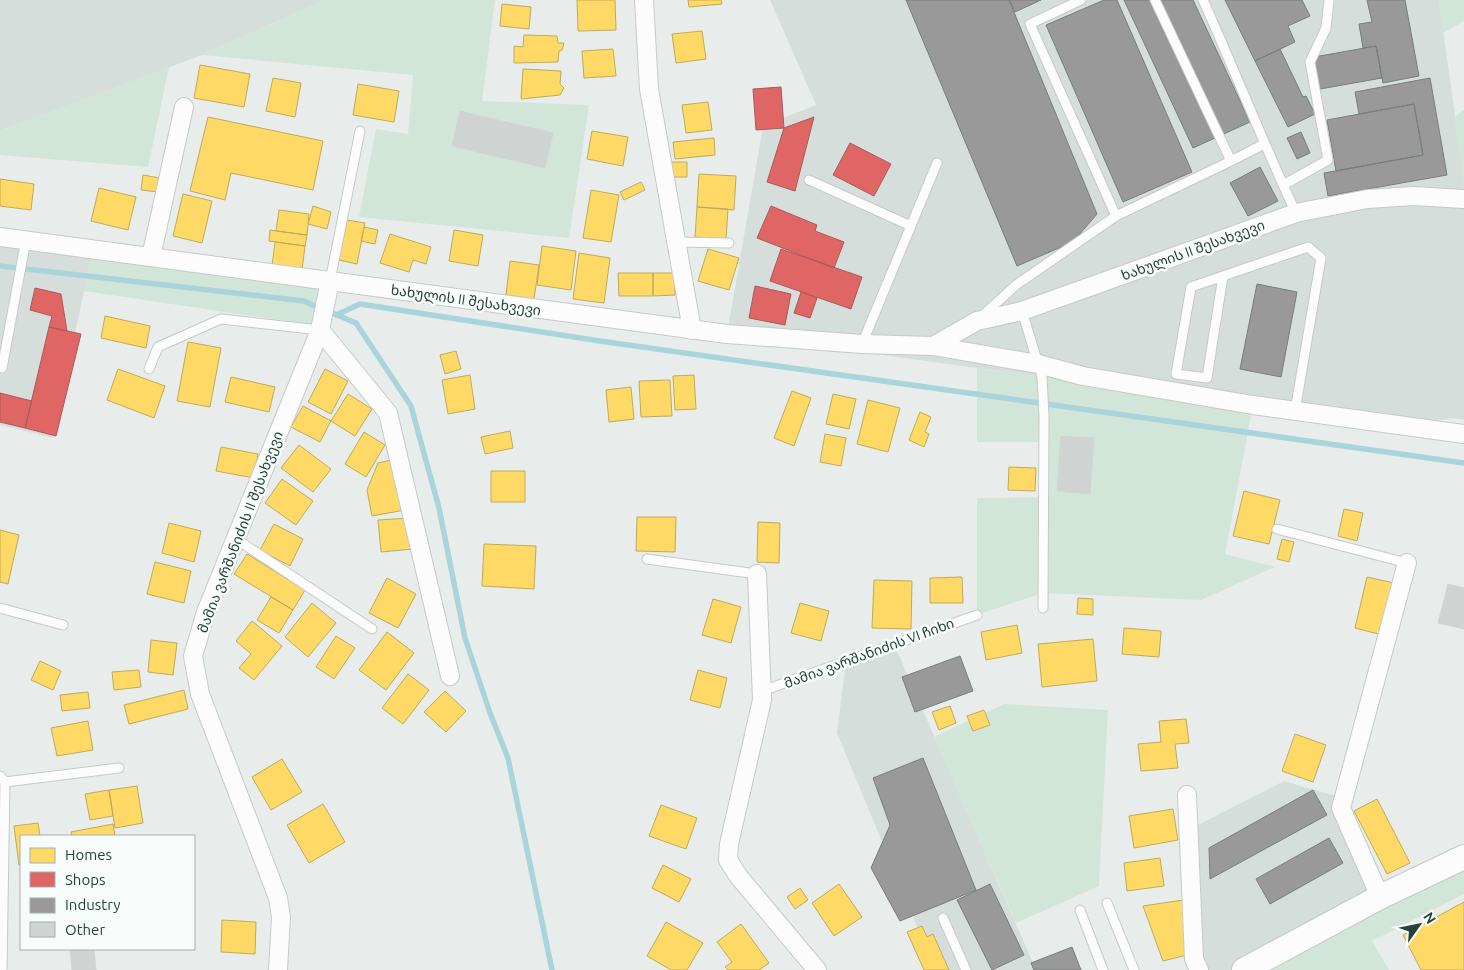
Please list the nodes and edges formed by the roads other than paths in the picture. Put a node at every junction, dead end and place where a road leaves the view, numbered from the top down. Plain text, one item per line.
1 (644, 0) edge
2 (1081, 0) edge
3 (1155, 0) edge
4 (1203, 0) edge
5 (1328, 0) edge
6 (184, 107) dead end
7 (360, 131) dead end
8 (1264, 144) junction
9 (1231, 161) junction
10 (937, 163) dead end
11 (809, 180) dead end
12 (1282, 185) junction
13 (1464, 199) edge
14 (1296, 213) junction
15 (1116, 216) junction
16 (911, 226) junction
17 (0, 236) edge
18 (676, 242) junction
19 (728, 243) dead end
20 (24, 248) junction
21 (151, 257) junction
22 (1223, 276) junction
23 (330, 281) junction
24 (1022, 311) junction
25 (977, 321) junction
26 (320, 328) junction
27 (692, 330) junction
28 (862, 344) junction
29 (933, 346) junction
30 (1038, 364) junction
31 (2, 368) dead end
32 (149, 369) dead end
33 (1295, 411) junction
34 (1464, 434) edge
35 (1277, 529) dead end
36 (236, 539) junction
37 (647, 559) dead end
38 (1407, 564) joint
39 (757, 574) joint
40 (0, 608) edge
41 (1043, 608) dead end
42 (977, 614) dead end
43 (63, 624) dead end
44 (372, 629) dead end
45 (450, 676) dead end
46 (762, 691) junction
47 (119, 768) dead end
48 (2, 779) edge
49 (1187, 795) dead end
50 (1464, 856) edge
51 (1380, 897) junction
52 (1107, 903) dead end
53 (1080, 910) dead end
54 (943, 918) dead end
55 (2, 970) edge
56 (278, 970) edge
57 (817, 970) edge
58 (966, 970) edge
59 (1104, 970) edge
60 (1134, 970) edge
61 (1199, 970) edge
62 (1244, 970) edge

1 - 18 street
2 - 15 lane
3 - 9 lane
4 - 8 lane
5 - 12 lane
6 - 21 street
7 - 23 lane
8 - 9 lane
8 - 12 lane
9 - 15 lane
10 - 16 lane
11 - 16 lane
12 - 14 lane
13 - 14 street, ხახულის II შესახვევი
14 - 24 street, ხახულის II შესახვევი
15 - 25 lane
16 - 28 lane
17 - 20 street, ხახულის II შესახვევი
18 - 19 lane
18 - 27 street
20 - 21 street, ხახულის II შესახვევი
20 - 31 lane
21 - 23 street, ხახულის II შესახვევი
22 - 22 lane
22 - 33 lane
23 - 26 street, მამია ვარშანიძის II შესახვევი
23 - 27 street, ხახულის II შესახვევი
24 - 25 street, ხახულის II შესახვევი
24 - 30 lane
25 - 29 street, ხახულის II შესახვევი
26 - 32 lane
26 - 36 street, მამია ვარშანიძის II შესახვევი
26 - 45 street
27 - 28 street, ხახულის II შესახვევი
28 - 29 street, ხახულის II შესახვევი
29 - 30 street, ხახულის II შესახვევი
30 - 33 street, ხახულის II შესახვევი
30 - 41 lane
33 - 34 street, ხახულის II შესახვევი
35 - 38 lane
36 - 44 lane
36 - 56 street, მამია ვარშანიძის II შესახვევი
37 - 39 lane, მამია ვარშანიძის VI ჩიხი
38 - 51 street
39 - 46 street, მამია ვარშანიძის VI ჩიხი
40 - 43 lane
42 - 46 lane, მამია ვარშანიძის VI ჩიხი
46 - 57 street, მამია ვარშანიძის VI ჩიხი
47 - 48 lane
48 - 55 lane
49 - 61 street
50 - 51 street
51 - 62 street
52 - 60 lane
53 - 59 lane
54 - 58 lane

